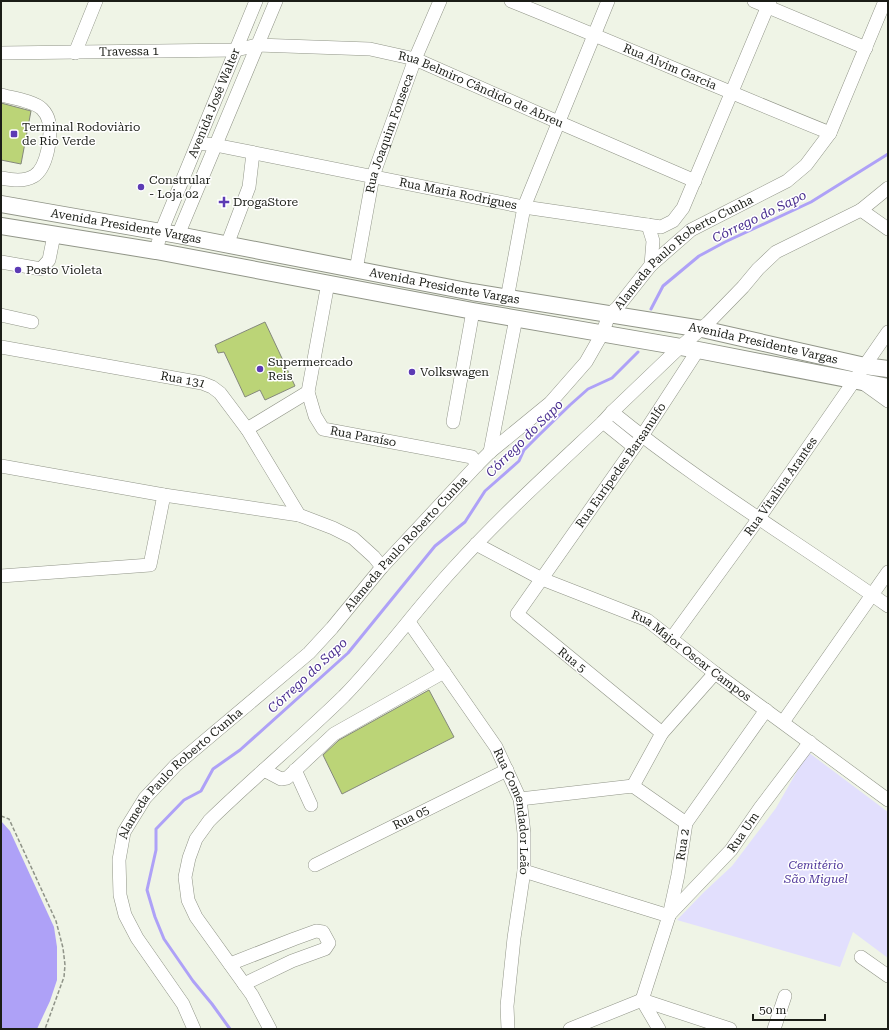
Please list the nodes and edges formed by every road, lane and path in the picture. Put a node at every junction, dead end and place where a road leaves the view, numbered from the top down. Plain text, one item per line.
1 (96, 1) edge
2 (256, 1) edge
3 (276, 1) edge
4 (440, 1) edge
5 (511, 1) edge
6 (608, 1) edge
7 (754, 1) edge
8 (885, 1) edge
9 (769, 4) edge
10 (595, 34) junction
11 (256, 45) junction
12 (866, 48) junction
13 (236, 50) junction
14 (1, 53) edge
15 (75, 53) junction
16 (415, 58) junction
17 (732, 94) junction
18 (1, 95) edge
19 (558, 122) junction
20 (830, 133) junction
21 (198, 143) junction
22 (215, 145) junction
23 (253, 153) junction
24 (373, 176) junction
25 (1, 178) edge
26 (695, 181) junction
27 (888, 188) edge
28 (1, 204) edge
29 (524, 207) junction
30 (861, 210) junction
31 (648, 225) junction
32 (1, 226) edge
33 (888, 229) edge
34 (161, 232) junction
35 (54, 235) junction
36 (178, 235) junction
37 (227, 244) junction
38 (156, 251) junction
39 (1, 262) edge
40 (651, 265) junction
41 (356, 270) junction
42 (328, 283) junction
43 (507, 299) junction
44 (473, 311) junction
45 (1, 315) edge
46 (609, 315) junction
47 (516, 318) junction
48 (32, 322) dead end
49 (702, 330) junction
50 (888, 332) edge
51 (602, 334) junction
52 (1, 347) edge
53 (679, 348) junction
54 (698, 350) junction
55 (865, 366) junction
56 (888, 369) edge
57 (858, 381) junction
58 (888, 387) edge
59 (308, 392) junction
60 (888, 401) edge
61 (612, 412) junction
62 (453, 422) dead end
63 (603, 422) junction
64 (247, 430) junction
65 (642, 436) junction
66 (634, 447) junction
67 (490, 452) junction
68 (477, 465) junction
69 (1, 466) edge
70 (164, 495) junction
71 (300, 515) junction
72 (759, 518) junction
73 (476, 544) junction
74 (382, 567) junction
75 (888, 572) edge
76 (1, 576) edge
77 (542, 579) junction
78 (872, 594) junction
79 (888, 606) edge
80 (409, 622) junction
81 (671, 639) junction
82 (444, 672) junction
83 (715, 672) junction
84 (766, 710) junction
85 (783, 722) junction
86 (662, 733) junction
87 (810, 742) junction
88 (264, 770) junction
89 (295, 770) junction
90 (507, 770) junction
91 (633, 786) junction
92 (520, 799) junction
93 (888, 800) edge
94 (311, 805) dead end
95 (1, 816) edge
96 (686, 823) junction
97 (315, 865) dead end
98 (524, 872) junction
99 (669, 916) junction
100 (861, 957) dead end
101 (230, 964) junction
102 (888, 976) edge
103 (244, 984) junction
104 (785, 996) dead end
105 (642, 1000) junction
106 (574, 1028) edge
107 (45, 1029) edge
108 (194, 1029) edge
109 (270, 1029) edge
110 (508, 1029) edge
111 (659, 1029) edge
112 (730, 1029) edge
113 (774, 1029) edge

1 - 15 street
2 - 13 street, Avenida José Walter
3 - 11 street, Avenida José Walter
4 - 16 street, Rua Joaquim Fonseca
5 - 10 street, Rua Alvim Garcia
6 - 10 street
7 - 9 street
8 - 12 street, Alameda Paulo Roberto Cunha
9 - 12 street
9 - 17 street, Rua Maria Rodrigues
10 - 17 street, Rua Alvim Garcia
10 - 19 street
11 - 13 street, Travessa 1
11 - 16 street, Rua Belmiro Cândido de Abreu
11 - 22 street, Avenida José Walter
12 - 20 street, Alameda Paulo Roberto Cunha
13 - 15 street, Travessa 1
13 - 21 street, Avenida José Walter
14 - 15 street, Travessa 1
16 - 19 street, Rua Belmiro Cândido de Abreu
16 - 24 street, Rua Joaquim Fonseca
17 - 20 street, Rua Alvim Garcia
17 - 26 street, Rua Maria Rodrigues
18 - 25 street
19 - 26 street, Rua Belmiro Cândido de Abreu
19 - 29 street
20 - 40 street, Alameda Paulo Roberto Cunha
21 - 22 street, Rua Maria Rodrigues
21 - 34 street, Avenida José Walter
22 - 23 street, Rua Maria Rodrigues
22 - 36 street, Avenida José Walter
23 - 24 street, Rua Maria Rodrigues
23 - 37 street
24 - 29 street, Rua Maria Rodrigues
24 - 41 street, Rua Joaquim Fonseca
26 - 31 street, Rua Maria Rodrigues
27 - 30 street
28 - 34 main road, Avenida Presidente Vargas
29 - 31 street, Rua Maria Rodrigues
29 - 43 street
30 - 33 street
30 - 49 street
31 - 40 street
32 - 35 main road, Avenida Presidente Vargas
34 - 36 main road, Avenida Presidente Vargas
34 - 38 street, Avenida José Walter
35 - 38 main road, Avenida Presidente Vargas
35 - 39 street
36 - 37 main road, Avenida Presidente Vargas
37 - 41 main road, Avenida Presidente Vargas
38 - 42 main road, Avenida Presidente Vargas
40 - 46 street, Alameda Paulo Roberto Cunha
41 - 43 main road, Avenida Presidente Vargas
42 - 44 main road, Avenida Presidente Vargas
42 - 59 street, Rua Paraíso
43 - 46 main road, Avenida Presidente Vargas
44 - 47 main road, Avenida Presidente Vargas
44 - 62 street
45 - 48 street
46 - 49 main road, Avenida Presidente Vargas
46 - 51 street, Alameda Paulo Roberto Cunha
47 - 51 main road, Avenida Presidente Vargas
47 - 67 street
49 - 53 street
49 - 55 main road, Avenida Presidente Vargas
50 - 55 street, Rua Vitalina Arantes
51 - 53 main road, Avenida Presidente Vargas
51 - 67 street, Alameda Paulo Roberto Cunha
52 - 64 street, Rua 131
53 - 54 main road, Avenida Presidente Vargas
53 - 61 street
54 - 57 main road, Avenida Presidente Vargas
54 - 65 street, Rua Eurípedes Barsanulfo
55 - 56 main road, Avenida Presidente Vargas
55 - 57 street, Rua Vitalina Arantes
57 - 58 main road, Avenida Presidente Vargas
57 - 60 street
57 - 72 street, Rua Vitalina Arantes
59 - 64 street
59 - 68 street, Rua Paraíso
61 - 63 street
61 - 65 street
63 - 66 street
63 - 73 street
64 - 71 street, Rua 131
65 - 66 street, Rua Eurípedes Barsanulfo
65 - 72 street
66 - 77 street, Rua Eurípedes Barsanulfo
67 - 68 street, Alameda Paulo Roberto Cunha
68 - 74 street, Alameda Paulo Roberto Cunha
69 - 70 street
70 - 71 street
70 - 76 street
71 - 74 street
72 - 78 street
72 - 81 street, Rua Vitalina Arantes
73 - 77 street, Rua Major Oscar Campos
73 - 80 street
74 - 108 street, Alameda Paulo Roberto Cunha
75 - 78 street
77 - 81 street, Rua Major Oscar Campos
77 - 86 street, Rua 5
78 - 79 street
78 - 85 street
80 - 82 street, Rua Comendador Leão
80 - 88 street
81 - 83 street, Rua Major Oscar Campos
82 - 89 street
82 - 90 street, Rua Comendador Leão
83 - 84 street, Rua Major Oscar Campos
83 - 86 street
84 - 85 street, Rua Major Oscar Campos
84 - 96 street, Rua 2
85 - 87 street, Rua Major Oscar Campos
86 - 91 street
87 - 93 street, Rua Major Oscar Campos
87 - 99 street, Rua Um
88 - 89 street
88 - 101 street
89 - 94 street
90 - 92 street, Rua Comendador Leão
90 - 97 street, Rua 05
91 - 92 street
91 - 96 street
92 - 98 street, Rua Comendador Leão
95 - 107 path
96 - 99 street, Rua 2
98 - 99 street
98 - 110 street, Rua Comendador Leão
99 - 105 street, Rua 2
100 - 102 street
101 - 103 street
101 - 103 street
103 - 109 street
104 - 113 street
105 - 106 street
105 - 111 street
105 - 112 street

